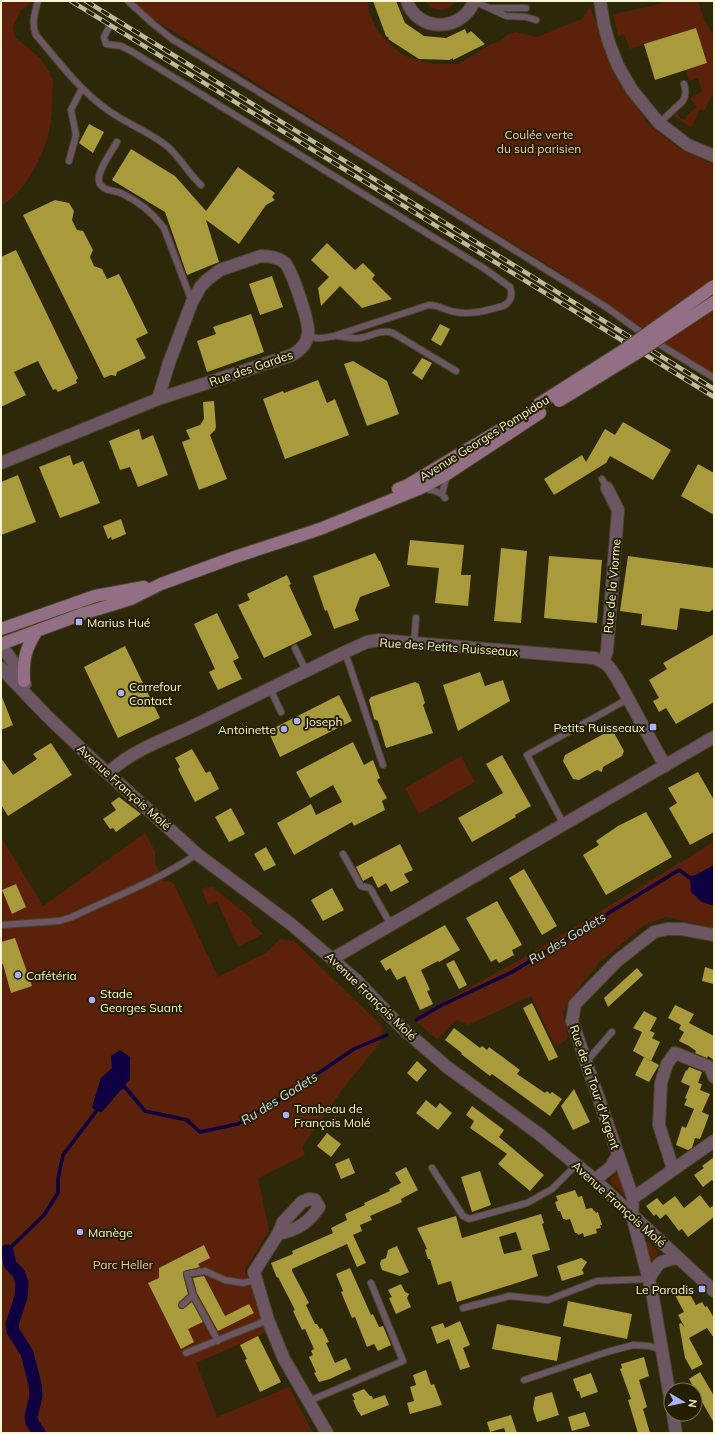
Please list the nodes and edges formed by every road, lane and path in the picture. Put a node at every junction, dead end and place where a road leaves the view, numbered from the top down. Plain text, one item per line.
1 (38, 1) edge
2 (128, 1) edge
3 (407, 1) edge
4 (600, 1) edge
5 (474, 2) edge
6 (489, 8) junction
7 (526, 8) dead end
8 (536, 20) dead end
9 (109, 27) dead end
10 (684, 84) dead end
11 (82, 88) junction
12 (659, 123) junction
13 (117, 142) dead end
14 (714, 156) edge
15 (69, 161) dead end
16 (200, 185) dead end
17 (714, 286) edge
18 (192, 302) junction
19 (714, 302) edge
20 (308, 335) junction
21 (334, 336) junction
22 (456, 371) dead end
23 (714, 378) edge
24 (158, 399) junction
25 (538, 409) junction
26 (1, 463) edge
27 (447, 474) junction
28 (605, 484) dead end
29 (421, 488) junction
30 (235, 557) junction
31 (161, 584) junction
32 (416, 618) dead end
33 (1, 629) edge
34 (36, 632) junction
35 (414, 642) junction
36 (1, 645) edge
37 (295, 648) dead end
38 (345, 652) junction
39 (604, 661) junction
40 (1, 668) edge
41 (306, 671) junction
42 (24, 681) junction
43 (270, 688) junction
44 (31, 698) junction
45 (628, 699) junction
46 (281, 712) dead end
47 (714, 737) edge
48 (383, 764) dead end
49 (665, 766) junction
50 (108, 773) junction
51 (564, 825) junction
52 (197, 854) junction
53 (343, 854) dead end
54 (1, 925) edge
55 (391, 925) junction
56 (714, 935) edge
57 (332, 959) junction
58 (612, 1032) dead end
59 (586, 1062) junction
60 (714, 1077) edge
61 (714, 1141) edge
62 (618, 1154) junction
63 (577, 1164) junction
64 (432, 1168) dead end
65 (673, 1169) junction
66 (595, 1180) junction
67 (633, 1198) junction
68 (632, 1214) junction
69 (278, 1234) dead end
70 (677, 1258) junction
71 (649, 1279) junction
72 (256, 1280) junction
73 (371, 1283) dead end
74 (714, 1291) edge
75 (193, 1295) junction
76 (182, 1305) dead end
77 (463, 1308) dead end
78 (268, 1320) junction
79 (218, 1341) junction
80 (662, 1350) junction
81 (186, 1353) dead end
82 (524, 1380) dead end
83 (667, 1382) edge
84 (309, 1402) junction
85 (674, 1422) edge
86 (327, 1433) edge
87 (676, 1433) edge

1 - 11 lane
2 - 23 lane
3 - 5 street
4 - 12 street
5 - 6 lane
6 - 7 lane
6 - 8 lane
9 - 21 lane
10 - 12 lane
11 - 15 lane
11 - 16 lane
12 - 14 street
13 - 18 lane
17 - 25 main road, Avenue Georges Pompidou, bridge
18 - 20 street
18 - 24 street
19 - 25 main road, Avenue Georges Pompidou, bridge
20 - 21 lane
20 - 24 street, Rue des Gardes
21 - 22 lane
24 - 26 street, Rue des Gardes
25 - 27 main road, Avenue Georges Pompidou
25 - 30 main road, Avenue Georges Pompidou
27 - 29 main road, Avenue Georges Pompidou
27 - 29 lane
28 - 39 street, Rue de la Viorme
29 - 30 main road, Avenue Georges Pompidou
30 - 31 main road, Avenue Georges Pompidou
31 - 33 main road, Avenue Georges Pompidou
31 - 34 main road, Avenue Georges Pompidou
32 - 35 lane
34 - 36 main road, Avenue Georges Pompidou
34 - 42 main road
35 - 38 street, Rue des Petits Ruisseaux
35 - 39 street, Rue des Petits Ruisseaux
36 - 42 street, Avenue François Molé
37 - 41 lane
38 - 41 street, Rue des Petits Ruisseaux
38 - 48 lane
39 - 45 street
40 - 44 street, Avenue François Molé
41 - 43 street, Rue des Petits Ruisseaux
42 - 44 street, Avenue François Molé
43 - 46 lane
43 - 50 street, Rue des Petits Ruisseaux
44 - 50 street, Avenue François Molé
45 - 49 street
45 - 51 lane
47 - 49 street
49 - 51 street
50 - 52 street, Avenue François Molé
51 - 55 street
52 - 54 lane
52 - 57 street, Avenue François Molé
53 - 55 lane
55 - 57 street
56 - 59 street, Rue de la Tour d'Argent
57 - 63 street, Avenue François Molé
58 - 59 lane
59 - 62 street, Rue de la Tour d'Argent
60 - 65 street
61 - 65 street
62 - 66 street, Rue de la Tour d'Argent
62 - 67 street, Rue de la Tour d'Argent
63 - 64 lane
63 - 66 street, Avenue François Molé
65 - 67 street
66 - 68 street, Avenue François Molé
67 - 68 street, Rue de la Tour d'Argent
68 - 70 street, Avenue François Molé
68 - 71 street
69 - 72 street
70 - 71 street
70 - 74 street, Avenue François Molé
71 - 77 lane
71 - 80 street
72 - 75 lane
72 - 78 street
73 - 84 lane
75 - 76 lane
75 - 79 lane
78 - 79 lane
78 - 84 street
79 - 81 lane
80 - 82 lane
80 - 83 street
84 - 86 street
85 - 87 street

